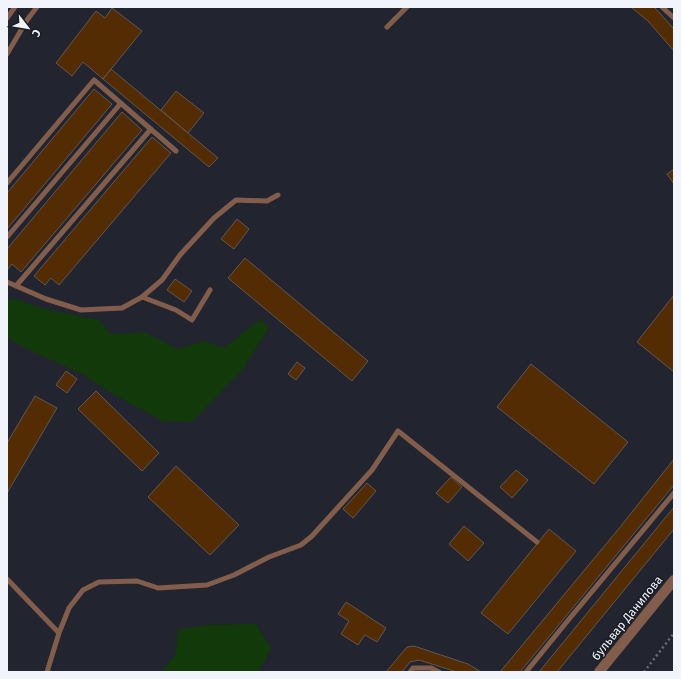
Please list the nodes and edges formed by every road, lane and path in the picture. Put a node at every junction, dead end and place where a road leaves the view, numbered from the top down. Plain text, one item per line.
1 (15, 7) edge
2 (37, 7) edge
3 (406, 7) edge
4 (662, 7) edge
5 (7, 18) edge
6 (674, 18) edge
7 (387, 27) dead end
8 (7, 54) edge
9 (121, 103) junction
10 (151, 129) junction
11 (176, 151) dead end
12 (7, 183) edge
13 (278, 194) dead end
14 (7, 237) edge
15 (7, 282) edge
16 (16, 286) junction
17 (210, 290) dead end
18 (142, 297) junction
19 (674, 493) edge
20 (537, 542) dead end
21 (7, 578) edge
22 (674, 580) edge
23 (59, 633) junction
24 (674, 633) edge
25 (47, 672) edge
26 (410, 672) edge
27 (439, 672) edge
28 (526, 672) edge
29 (599, 672) edge
30 (644, 672) edge

1 - 5 lane
2 - 8 lane
3 - 7 lane
4 - 6 lane
9 - 10 lane
9 - 12 lane
9 - 14 lane
10 - 11 lane
10 - 16 lane
13 - 18 lane
15 - 16 lane
16 - 18 lane
17 - 18 lane
19 - 28 lane
20 - 23 lane
21 - 23 lane
22 - 29 street, бульвар Данилова
23 - 25 lane
24 - 30 path
26 - 27 lane

